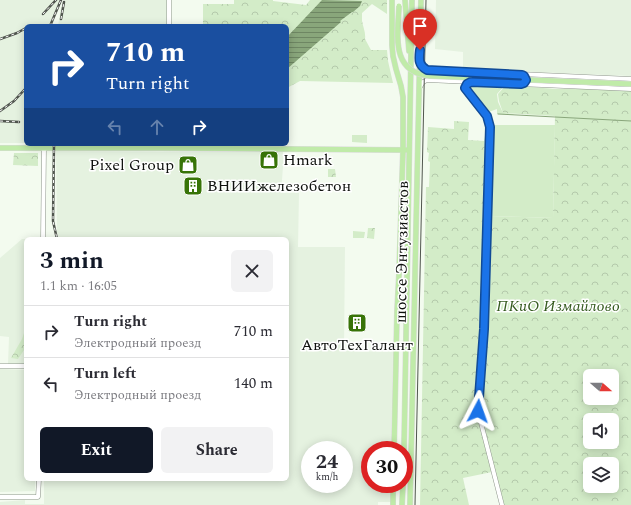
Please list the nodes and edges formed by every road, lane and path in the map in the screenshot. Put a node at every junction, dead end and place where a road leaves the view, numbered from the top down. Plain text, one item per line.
1 (169, 0) edge
2 (392, 0) edge
3 (399, 0) edge
4 (406, 0) edge
5 (412, 0) edge
6 (421, 0) edge
7 (169, 24) edge
8 (419, 63) junction
9 (411, 67) junction
10 (522, 75) junction
11 (577, 78) junction
12 (631, 80) edge
13 (471, 82) junction
14 (521, 84) junction
15 (631, 84) edge
16 (578, 87) junction
17 (419, 89) junction
18 (631, 89) edge
19 (403, 138) junction
20 (417, 142) junction
21 (168, 146) edge
22 (0, 148) edge
23 (44, 148) junction
24 (396, 150) junction
25 (403, 150) junction
26 (409, 150) junction
27 (403, 159) junction
28 (400, 222) junction
29 (43, 237) edge
30 (407, 260) junction
31 (0, 366) edge
32 (24, 366) edge
33 (394, 441) edge
34 (404, 441) edge
35 (39, 481) edge
36 (393, 493) edge
37 (403, 493) edge
38 (0, 497) edge
39 (393, 505) edge
40 (402, 505) edge
41 (410, 505) edge
42 (502, 505) edge

1 - 7 street
2 - 19 main road
3 - 15 main road, bridge
4 - 9 main road
5 - 9 main road, шоссе Энтузиастов
6 - 8 main road, шоссе Энтузиастов
8 - 10 street
8 - 17 main road, шоссе Энтузиастов
9 - 26 main road, шоссе Энтузиастов
10 - 11 street
10 - 14 street
11 - 12 street
11 - 16 street
13 - 14 street
13 - 17 street
13 - 42 street
14 - 16 street
16 - 18 street
17 - 20 main road, шоссе Энтузиастов
19 - 24 main road
19 - 25 main road
20 - 26 main road
20 - 41 main road, шоссе Энтузиастов
21 - 23 main road
21 - 24 main road
22 - 23 main road
23 - 29 street
24 - 25 main road
24 - 27 main road
25 - 26 main road
25 - 27 main road
26 - 27 main road
26 - 30 main road, шоссе Энтузиастов
27 - 28 main road
28 - 30 main road
28 - 33 main road
30 - 34 main road, шоссе Энтузиастов
31 - 32 street
35 - 38 street
36 - 39 main road
37 - 40 main road

